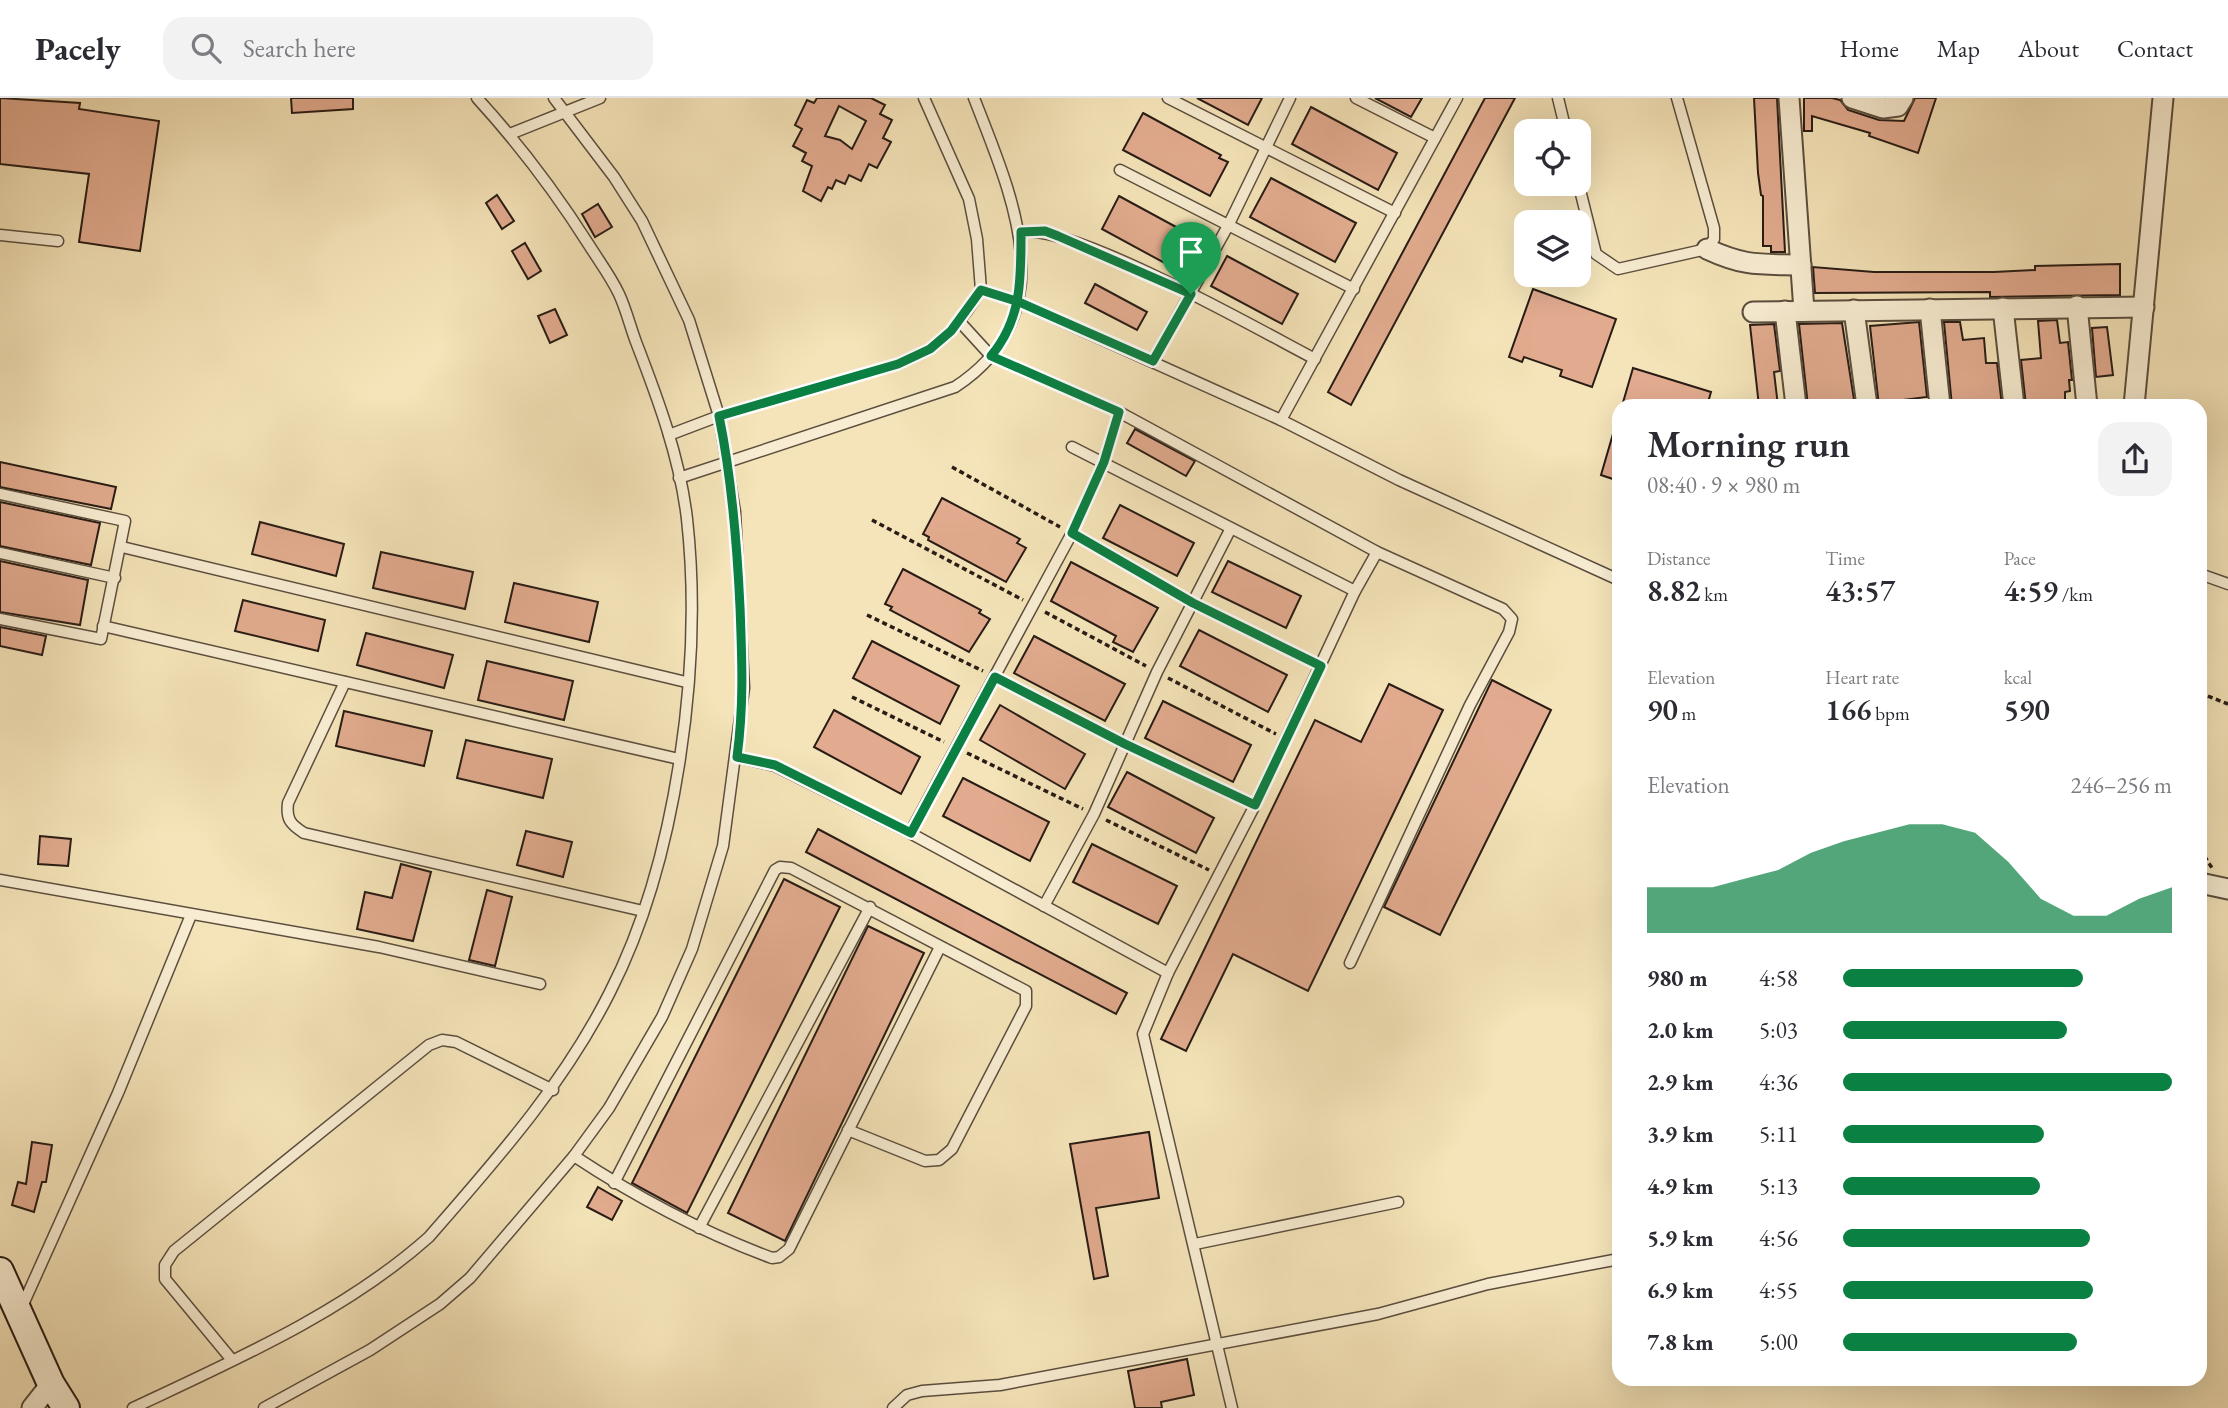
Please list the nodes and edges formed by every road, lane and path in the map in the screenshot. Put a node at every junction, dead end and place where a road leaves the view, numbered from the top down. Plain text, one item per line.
1 (477, 98) edge
2 (554, 98) edge
3 (600, 98) edge
4 (924, 98) edge
5 (974, 98) edge
6 (1168, 98) edge
7 (1290, 98) edge
8 (1356, 98) edge
9 (1457, 98) edge
10 (1558, 98) edge
11 (1677, 98) edge
12 (1789, 98) edge
13 (1852, 98) edge
14 (1903, 98) edge
15 (2163, 98) edge
16 (567, 112) junction
17 (1563, 119) edge
18 (510, 134) junction
19 (1435, 138) junction
20 (1266, 149) junction
21 (1120, 170) dead end
22 (1582, 196) edge
23 (1395, 213) junction
24 (1229, 224) junction
25 (1021, 232) junction
26 (0, 235) edge
27 (58, 241) dead end
28 (1707, 249) junction
29 (1801, 265) junction
30 (1353, 289) junction
31 (981, 290) junction
32 (1191, 294) junction
33 (1019, 302) junction
34 (2077, 306) junction
35 (2144, 307) junction
36 (2003, 308) junction
37 (1930, 309) junction
38 (1854, 310) junction
39 (1795, 311) junction
40 (1753, 312) dead end
41 (958, 321) junction
42 (991, 356) junction
43 (1315, 359) junction
44 (1153, 361) junction
45 (1796, 399) edge
46 (1866, 399) edge
47 (1939, 399) edge
48 (2013, 399) edge
49 (2086, 399) edge
50 (2135, 399) edge
51 (1119, 412) junction
52 (719, 416) junction
53 (1282, 419) junction
54 (669, 435) junction
55 (1072, 447) dead end
56 (729, 461) junction
57 (1104, 462) junction
58 (952, 467) dead end
59 (679, 478) junction
60 (0, 494) edge
61 (872, 520) dead end
62 (1230, 530) junction
63 (1072, 533) junction
64 (122, 547) junction
65 (1377, 552) junction
66 (0, 553) edge
67 (2207, 576) edge
68 (1612, 577) edge
69 (115, 578) junction
70 (2228, 584) edge
71 (1355, 591) junction
72 (1193, 603) junction
73 (1033, 606) junction
74 (867, 615) dead end
75 (0, 619) edge
76 (103, 626) junction
77 (1321, 666) junction
78 (1157, 672) junction
79 (995, 677) junction
80 (345, 682) junction
81 (686, 682) junction
82 (2207, 696) edge
83 (852, 697) dead end
84 (2228, 704) edge
85 (1287, 740) junction
86 (1125, 744) junction
87 (957, 748) junction
88 (737, 757) junction
89 (679, 759) junction
90 (1255, 805) junction
91 (1094, 814) junction
92 (911, 833) junction
93 (1220, 876) junction
94 (0, 880) edge
95 (2207, 884) edge
96 (2228, 889) edge
97 (1044, 906) junction
98 (870, 907) junction
99 (643, 911) junction
100 (191, 915) junction
101 (940, 947) junction
102 (1350, 963) dead end
103 (1168, 973) junction
104 (540, 984) dead end
105 (552, 1090) junction
106 (848, 1130) junction
107 (574, 1156) junction
108 (614, 1183) junction
109 (1398, 1202) dead end
110 (699, 1228) junction
111 (1195, 1244) junction
112 (1612, 1260) edge
113 (0, 1271) edge
114 (19, 1313) junction
115 (1219, 1343) junction
116 (232, 1360) junction
117 (51, 1384) junction
118 (32, 1408) edge
119 (66, 1408) edge
120 (134, 1408) edge
121 (264, 1408) edge
122 (892, 1408) edge
123 (1232, 1408) edge

1 - 18 lane
2 - 16 lane
3 - 16 lane
4 - 31 lane
5 - 25 lane
6 - 20 lane
7 - 20 lane
8 - 19 lane
9 - 19 lane
10 - 17 lane
11 - 28 lane
12 - 29 street
13 - 14 street
15 - 35 street
16 - 18 lane
16 - 52 lane
18 - 54 lane
19 - 23 lane
20 - 23 lane
20 - 24 lane
21 - 24 lane
22 - 28 lane
23 - 30 lane
24 - 30 lane
24 - 32 lane
25 - 32 lane
25 - 33 lane
26 - 27 lane
28 - 29 street
29 - 39 street
30 - 43 lane
31 - 33 lane
31 - 41 lane
32 - 43 lane
32 - 44 lane
33 - 42 lane
33 - 44 lane
34 - 35 street
34 - 36 street
34 - 49 street
35 - 50 street
36 - 37 street
36 - 48 street
37 - 38 street
37 - 47 street
38 - 39 street
38 - 46 street
39 - 40 street
39 - 45 street
41 - 42 lane
41 - 52 lane
42 - 51 lane
42 - 56 lane
43 - 53 lane
44 - 53 lane
51 - 57 lane
51 - 65 lane
52 - 54 lane
52 - 56 lane
53 - 68 lane
54 - 59 lane
55 - 57 lane
56 - 59 lane
56 - 88 lane
57 - 62 lane
57 - 63 lane
58 - 63 path
59 - 81 lane
60 - 64 lane
61 - 73 path
62 - 71 lane
62 - 72 lane
63 - 72 path
63 - 73 lane
64 - 69 lane
64 - 81 lane
65 - 71 lane
65 - 102 lane
66 - 69 lane
67 - 70 lane
69 - 76 lane
71 - 77 lane
72 - 77 path
72 - 78 lane
73 - 78 path
73 - 79 lane
74 - 79 path
75 - 76 lane
76 - 80 lane
77 - 85 lane
78 - 85 path
78 - 86 lane
79 - 86 path
79 - 87 lane
80 - 89 lane
80 - 99 lane
81 - 89 lane
82 - 84 path
83 - 87 path
85 - 90 lane
86 - 90 path
86 - 91 lane
87 - 91 path
87 - 92 lane
88 - 92 lane
88 - 107 lane
89 - 99 lane
90 - 93 lane
91 - 93 path
91 - 97 lane
92 - 97 lane
93 - 103 lane
94 - 100 lane
95 - 96 street
97 - 103 lane
98 - 101 lane
98 - 108 lane
98 - 110 lane
99 - 105 lane
100 - 104 lane
100 - 114 lane
101 - 106 lane
101 - 106 lane
103 - 111 lane
105 - 116 lane
105 - 116 lane
106 - 110 lane
107 - 108 lane
107 - 121 lane
108 - 110 lane
109 - 111 lane
111 - 115 lane
112 - 115 lane
113 - 114 main road
114 - 117 main road
115 - 122 lane
115 - 123 lane
116 - 120 lane
117 - 118 street
117 - 119 main road

